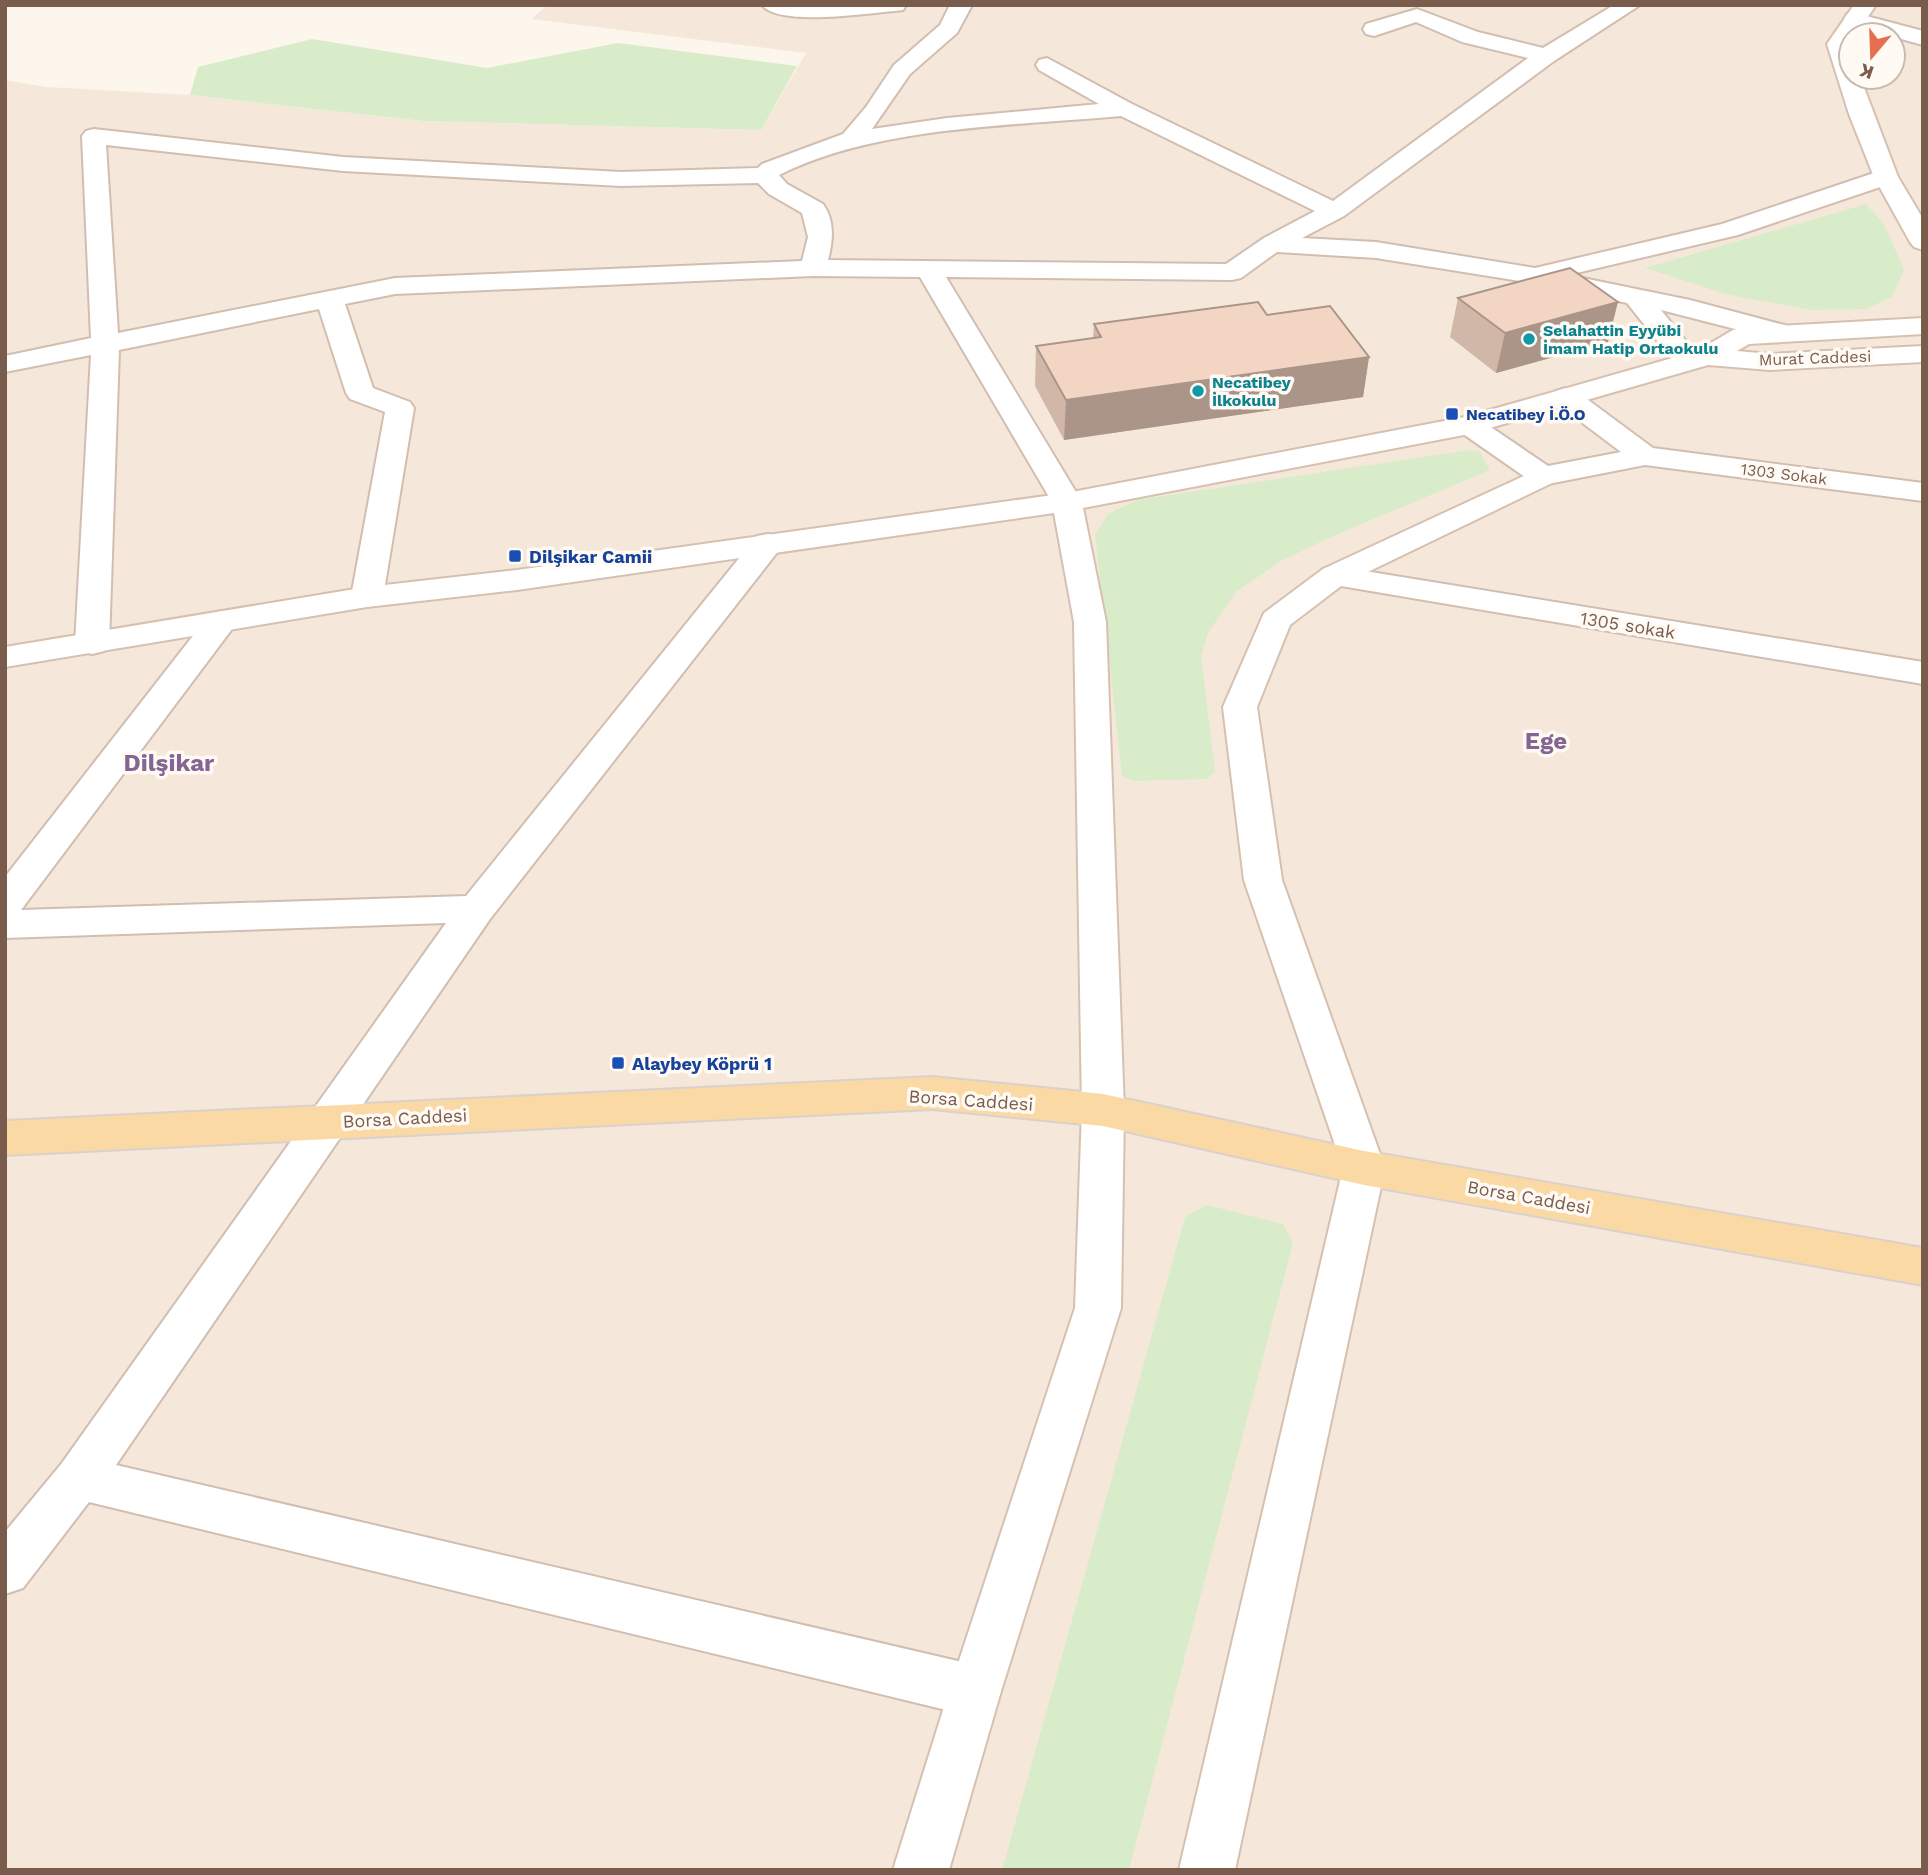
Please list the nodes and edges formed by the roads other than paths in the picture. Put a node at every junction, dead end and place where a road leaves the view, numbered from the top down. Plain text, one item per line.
1 (773, 5) edge
2 (895, 5) edge
3 (961, 5) edge
4 (1629, 5) edge
5 (1852, 11) edge
6 (1374, 29) dead end
7 (1923, 38) edge
8 (1546, 56) junction
9 (1047, 65) dead end
10 (1124, 109) junction
11 (851, 139) junction
12 (765, 175) junction
13 (1886, 177) junction
14 (1335, 211) junction
15 (1923, 243) edge
16 (1272, 244) junction
17 (813, 268) junction
18 (928, 269) junction
19 (1532, 275) junction
20 (1636, 297) junction
21 (330, 300) junction
22 (1923, 326) edge
23 (1778, 332) junction
24 (105, 342) junction
25 (1923, 354) edge
26 (1698, 359) junction
27 (5, 364) edge
28 (1566, 397) junction
29 (1469, 425) junction
30 (1645, 456) junction
31 (1543, 476) junction
32 (1923, 492) edge
33 (1067, 502) junction
34 (768, 543) junction
35 (1334, 576) junction
36 (367, 597) junction
37 (222, 621) junction
38 (92, 644) junction
39 (5, 657) edge
40 (1923, 673) edge
41 (5, 904) edge
42 (477, 909) junction
43 (5, 924) edge
44 (1103, 1111) junction
45 (330, 1122) junction
46 (5, 1138) edge
47 (1364, 1168) junction
48 (1923, 1267) edge
49 (79, 1478) junction
50 (5, 1572) edge
51 (975, 1690) junction
52 (921, 1870) edge
53 (1207, 1870) edge

1 - 2 street
3 - 11 street
4 - 8 street
5 - 7 street
5 - 13 street
6 - 8 street
8 - 14 street
9 - 10 street
10 - 11 street
10 - 14 street
11 - 12 street
12 - 17 street
12 - 24 street
13 - 15 street
13 - 19 street
14 - 16 street
16 - 18 street
16 - 19 street
17 - 18 street
17 - 21 street
18 - 33 street
19 - 20 street
20 - 23 street
20 - 26 street
21 - 24 street
21 - 36 street
22 - 23 street
23 - 26 street
24 - 27 street
24 - 38 street
25 - 26 street, Murat Caddesi
26 - 28 street
28 - 29 street
28 - 30 street
29 - 31 street
29 - 33 street
30 - 31 street
30 - 32 street, 1303 Sokak
31 - 35 street
33 - 34 street
33 - 44 street
34 - 36 street
34 - 42 street
35 - 40 street, 1305 sokak
35 - 47 street
36 - 37 street
37 - 38 street
37 - 41 street
38 - 39 street
42 - 43 street
42 - 45 street
44 - 45 main road, Borsa Caddesi
44 - 47 main road, Borsa Caddesi
44 - 51 street
45 - 46 main road, Borsa Caddesi
45 - 49 street
47 - 48 main road, Borsa Caddesi
47 - 53 street
49 - 50 street
49 - 51 street
51 - 52 street

